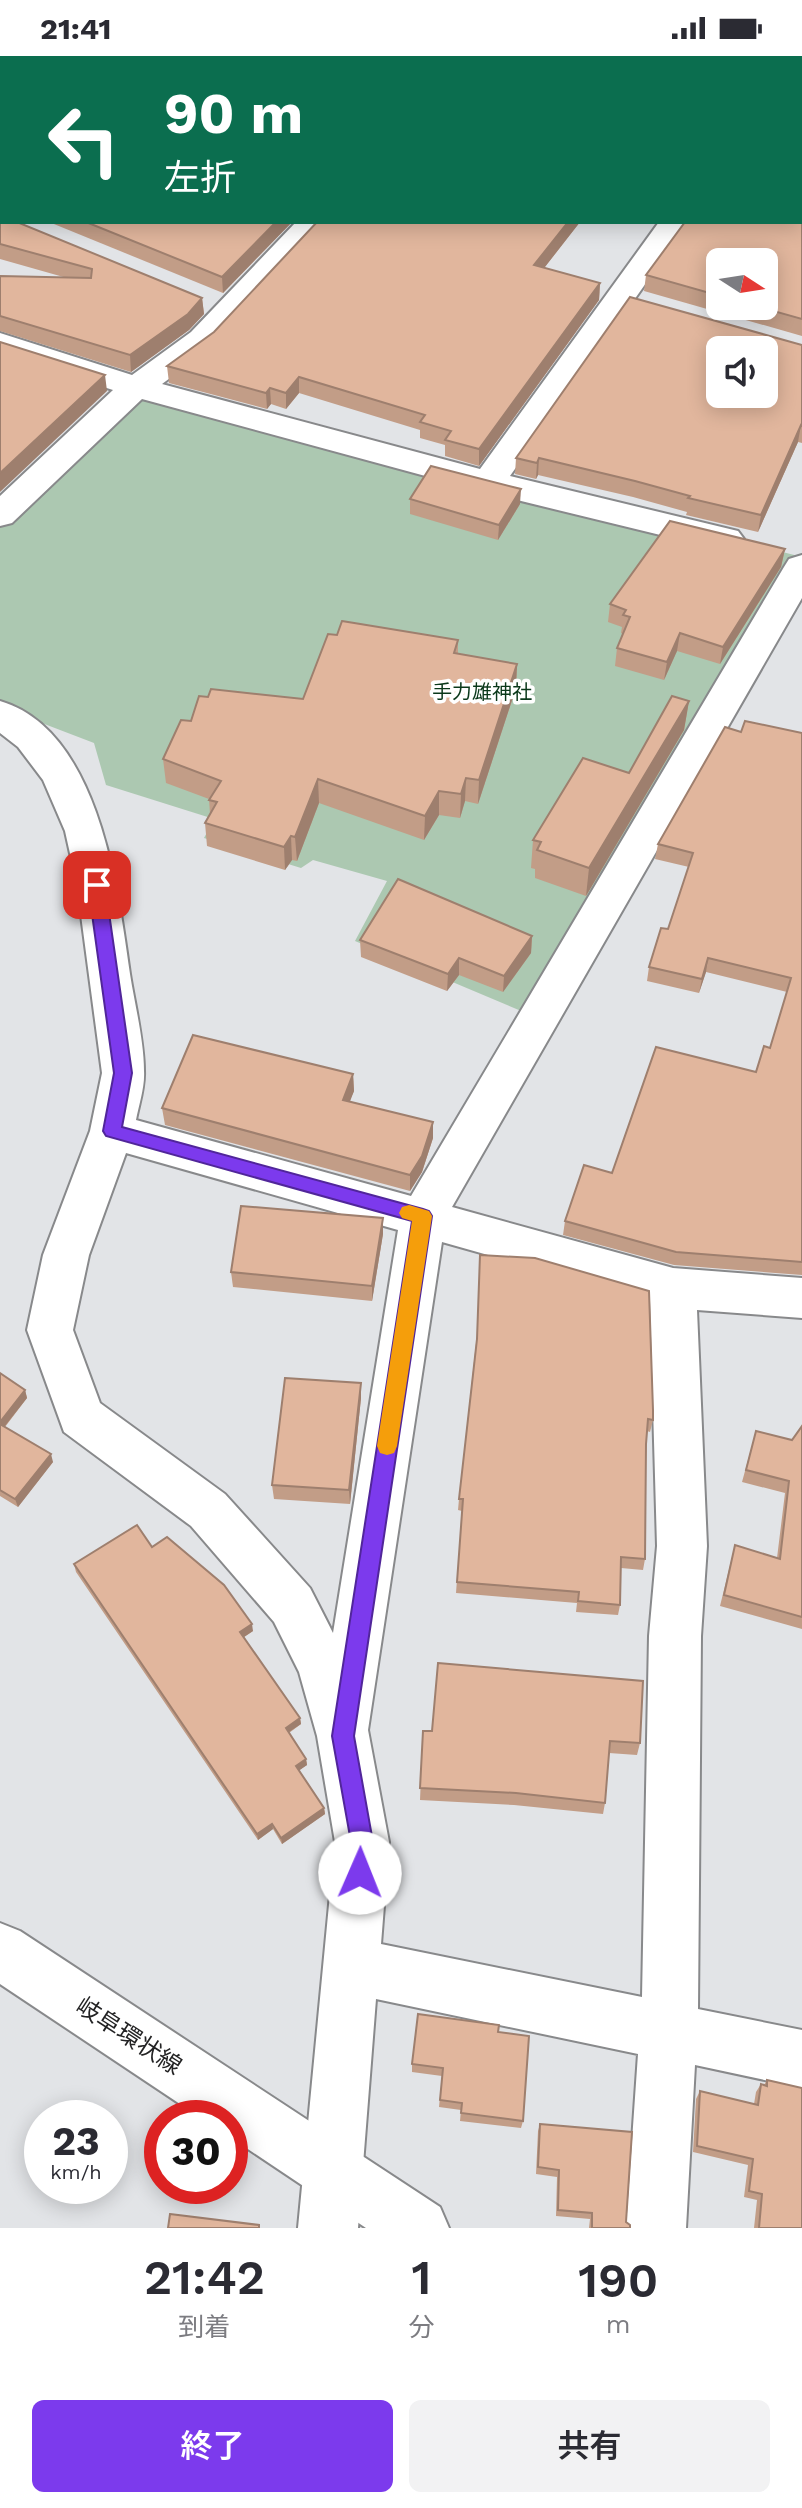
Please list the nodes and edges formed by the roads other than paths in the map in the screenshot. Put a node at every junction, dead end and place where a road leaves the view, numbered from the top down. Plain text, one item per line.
1 (311, 224) edge
2 (673, 224) edge
3 (0, 343) edge
4 (136, 387) junction
5 (488, 482) junction
6 (0, 515) edge
7 (783, 555) edge
8 (0, 714) edge
9 (112, 1131) junction
10 (423, 1216) junction
11 (673, 1288) junction
12 (802, 1298) edge
13 (343, 1736) junction
14 (0, 1951) edge
15 (353, 1966) junction
16 (668, 2030) junction
17 (802, 2059) edge
18 (331, 2170) junction
19 (328, 2228) edge
20 (419, 2228) edge
21 (656, 2228) edge

1 - 4 street
2 - 5 street
3 - 4 street
4 - 5 street
4 - 6 street
5 - 7 street
7 - 10 street
8 - 9 street
9 - 10 street
9 - 13 street
10 - 11 street
10 - 13 street
11 - 12 street
11 - 16 street
13 - 15 street
14 - 18 street, 岐阜環状線
15 - 16 street
15 - 18 street
16 - 17 street
16 - 21 street
18 - 19 street
18 - 20 street, 岐阜環状線

